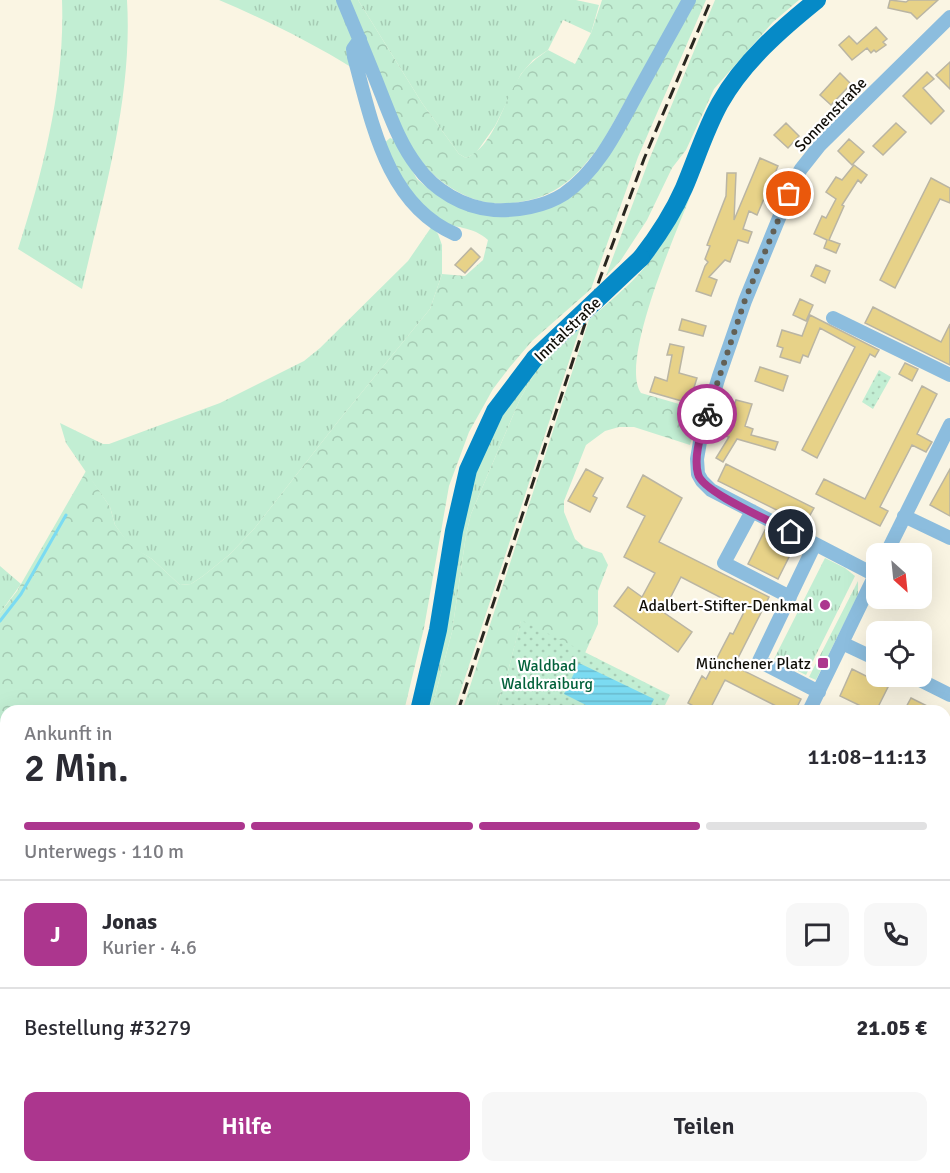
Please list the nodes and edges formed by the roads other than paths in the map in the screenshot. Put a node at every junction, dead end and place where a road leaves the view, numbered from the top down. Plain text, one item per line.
1 (344, 0) edge
2 (689, 0) edge
3 (817, 0) edge
4 (950, 17) edge
5 (360, 39) junction
6 (455, 234) dead end
7 (833, 318) dead end
8 (950, 375) edge
9 (950, 424) edge
10 (752, 511) junction
11 (904, 516) junction
12 (950, 538) edge
13 (891, 543) edge
14 (815, 544) junction
15 (866, 570) edge
16 (866, 593) edge
17 (790, 597) junction
18 (843, 643) junction
19 (866, 654) edge
20 (932, 686) edge
21 (819, 692) junction
22 (950, 695) edge
23 (420, 705) edge
24 (812, 705) edge

1 - 5 street
2 - 5 street
3 - 23 main road, Inntalstraße, bridge
4 - 10 street, Sonnenstraße
5 - 6 street
7 - 8 street
9 - 11 street
10 - 14 street
10 - 17 street
11 - 12 street
11 - 13 street
14 - 15 street
14 - 17 street
16 - 18 street
17 - 21 street
18 - 19 street
18 - 21 street
20 - 22 street
21 - 24 street

